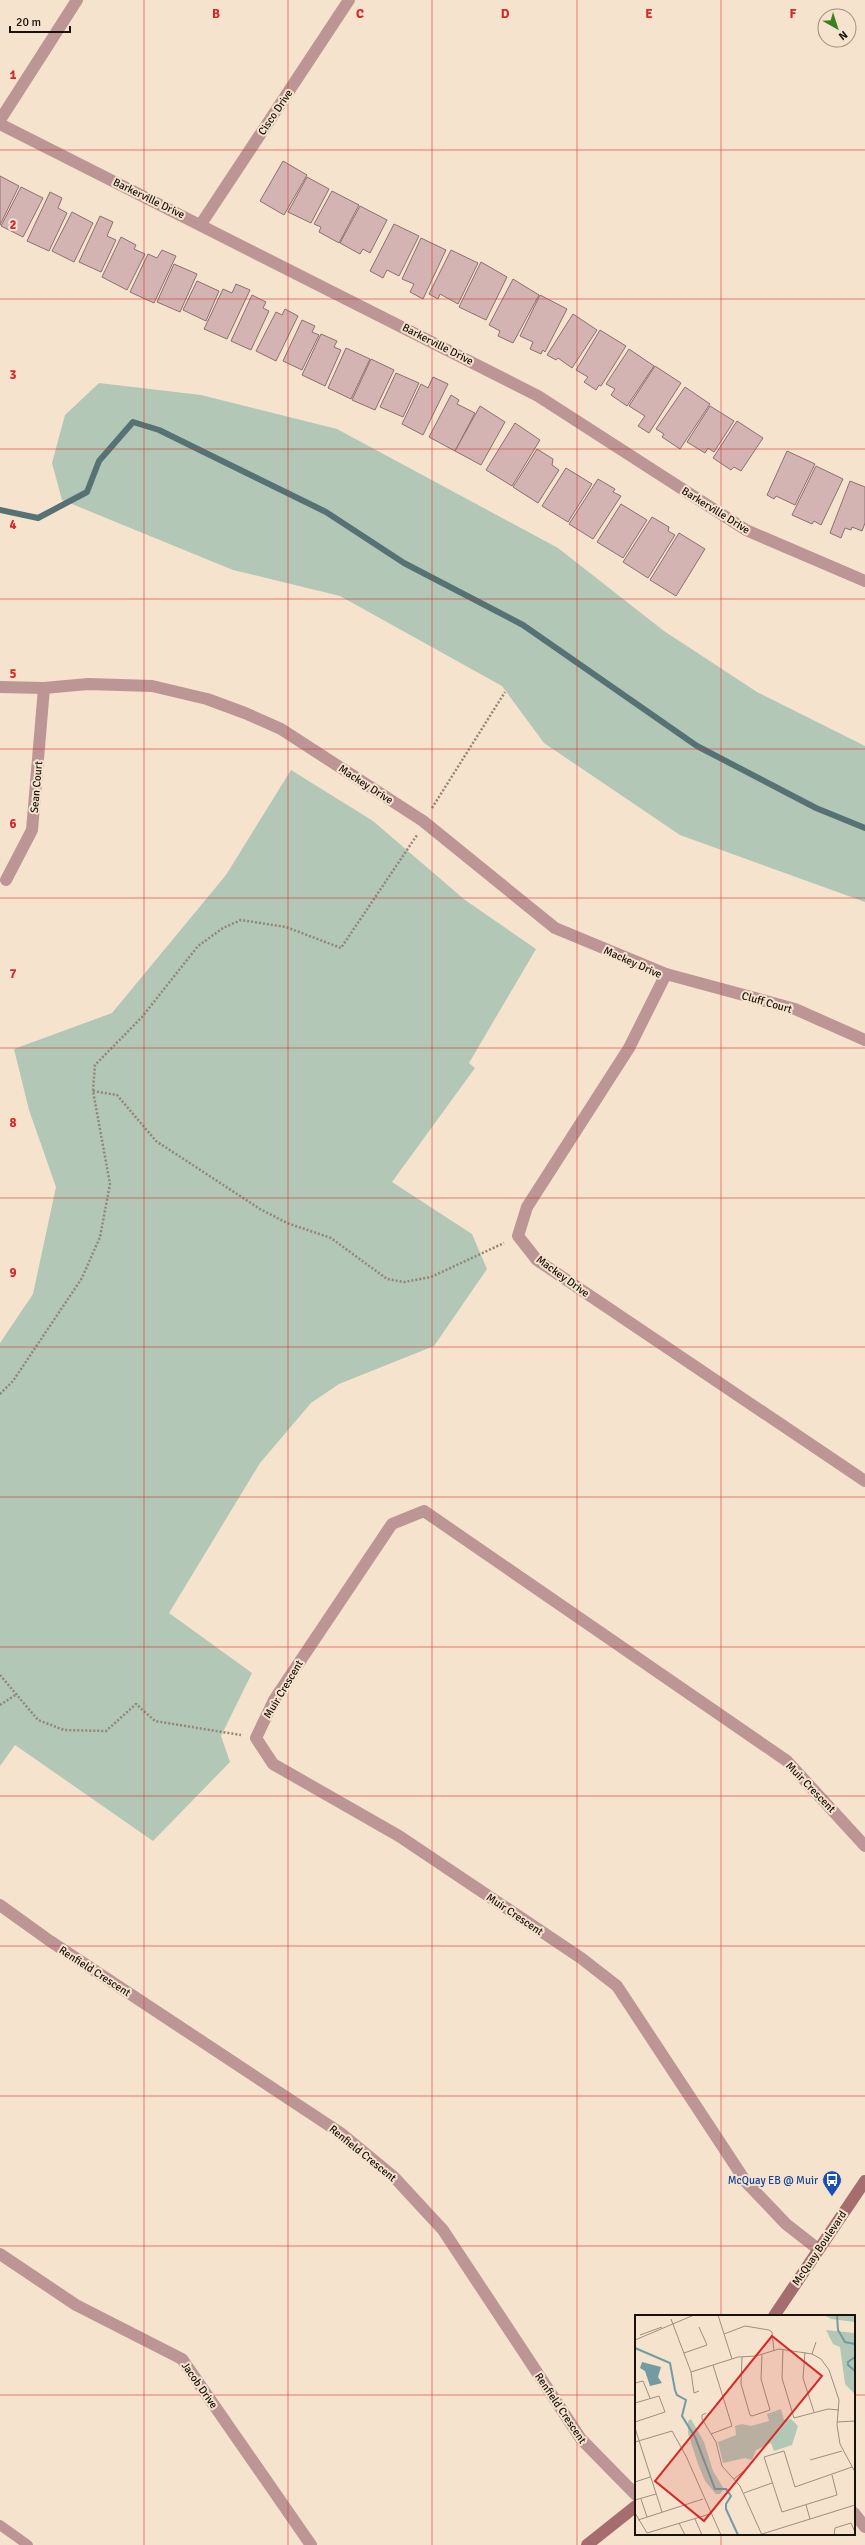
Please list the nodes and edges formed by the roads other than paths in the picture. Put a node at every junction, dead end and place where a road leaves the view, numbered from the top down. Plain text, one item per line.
1 (77, 0) edge
2 (349, 0) edge
3 (0, 120) edge
4 (0, 124) edge
5 (201, 224) junction
6 (865, 581) edge
7 (0, 687) edge
8 (44, 688) junction
9 (6, 880) dead end
10 (666, 974) junction
11 (865, 1040) edge
12 (865, 1481) edge
13 (864, 1842) edge
14 (0, 1905) edge
15 (865, 2181) edge
16 (818, 2249) junction
17 (0, 2254) edge
18 (775, 2315) edge
19 (635, 2494) edge
20 (635, 2507) edge
21 (855, 2514) edge
22 (0, 2525) edge
23 (865, 2527) edge
24 (28, 2545) edge
25 (311, 2545) edge
26 (587, 2545) edge

1 - 3 street
2 - 5 street, Cisco Drive
4 - 5 street, Barkerville Drive
5 - 6 street, Barkerville Drive
7 - 8 street, Mackey Drive
8 - 9 street, Sean Court
8 - 10 street, Mackey Drive
10 - 11 street, Cluff Court
10 - 12 street, Mackey Drive
13 - 16 street, Muir Crescent
14 - 19 street, Renfield Crescent
15 - 16 street, McQuay Boulevard
16 - 18 street, McQuay Boulevard
17 - 25 street, Jacob Drive
20 - 26 street
21 - 23 street
22 - 24 lane

